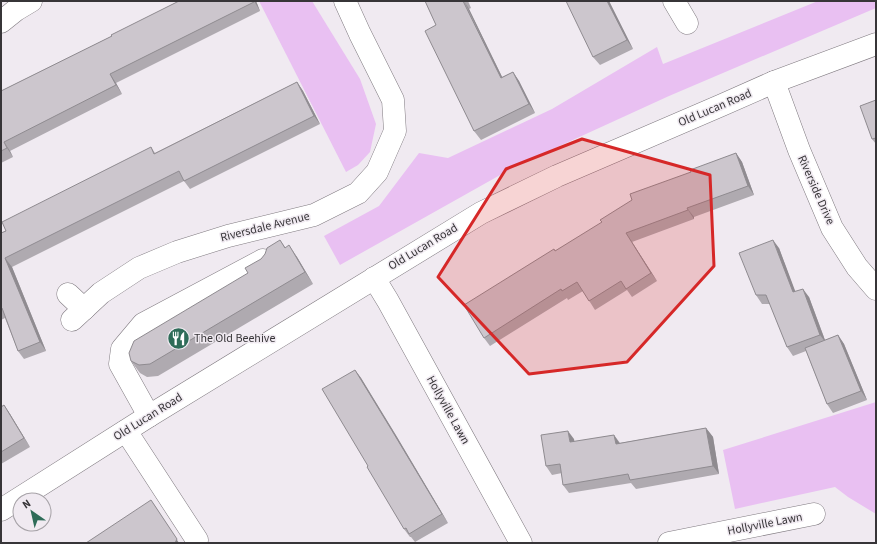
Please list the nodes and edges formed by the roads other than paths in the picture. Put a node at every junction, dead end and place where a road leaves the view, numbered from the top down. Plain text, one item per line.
1 (31, 1) edge
2 (345, 1) edge
3 (674, 1) edge
4 (1, 22) edge
5 (687, 23) dead end
6 (876, 44) edge
7 (774, 82) junction
8 (263, 260) edge
9 (374, 278) junction
10 (876, 289) edge
11 (68, 294) dead end
12 (149, 416) junction
13 (126, 430) junction
14 (1, 510) edge
15 (814, 514) dead end
16 (197, 540) dead end
17 (521, 543) edge
18 (669, 543) edge

1 - 4 street
2 - 11 street, Riversdale Avenue
3 - 5 street
6 - 7 street, Old Lucan Road
7 - 9 street, Old Lucan Road
7 - 10 street, Riverside Drive
8 - 12 street
9 - 12 street, Old Lucan Road
9 - 17 street, Hollyville Lawn
12 - 13 street, Old Lucan Road
13 - 14 street, Old Lucan Road
13 - 16 street
15 - 18 street, Hollyville Lawn

